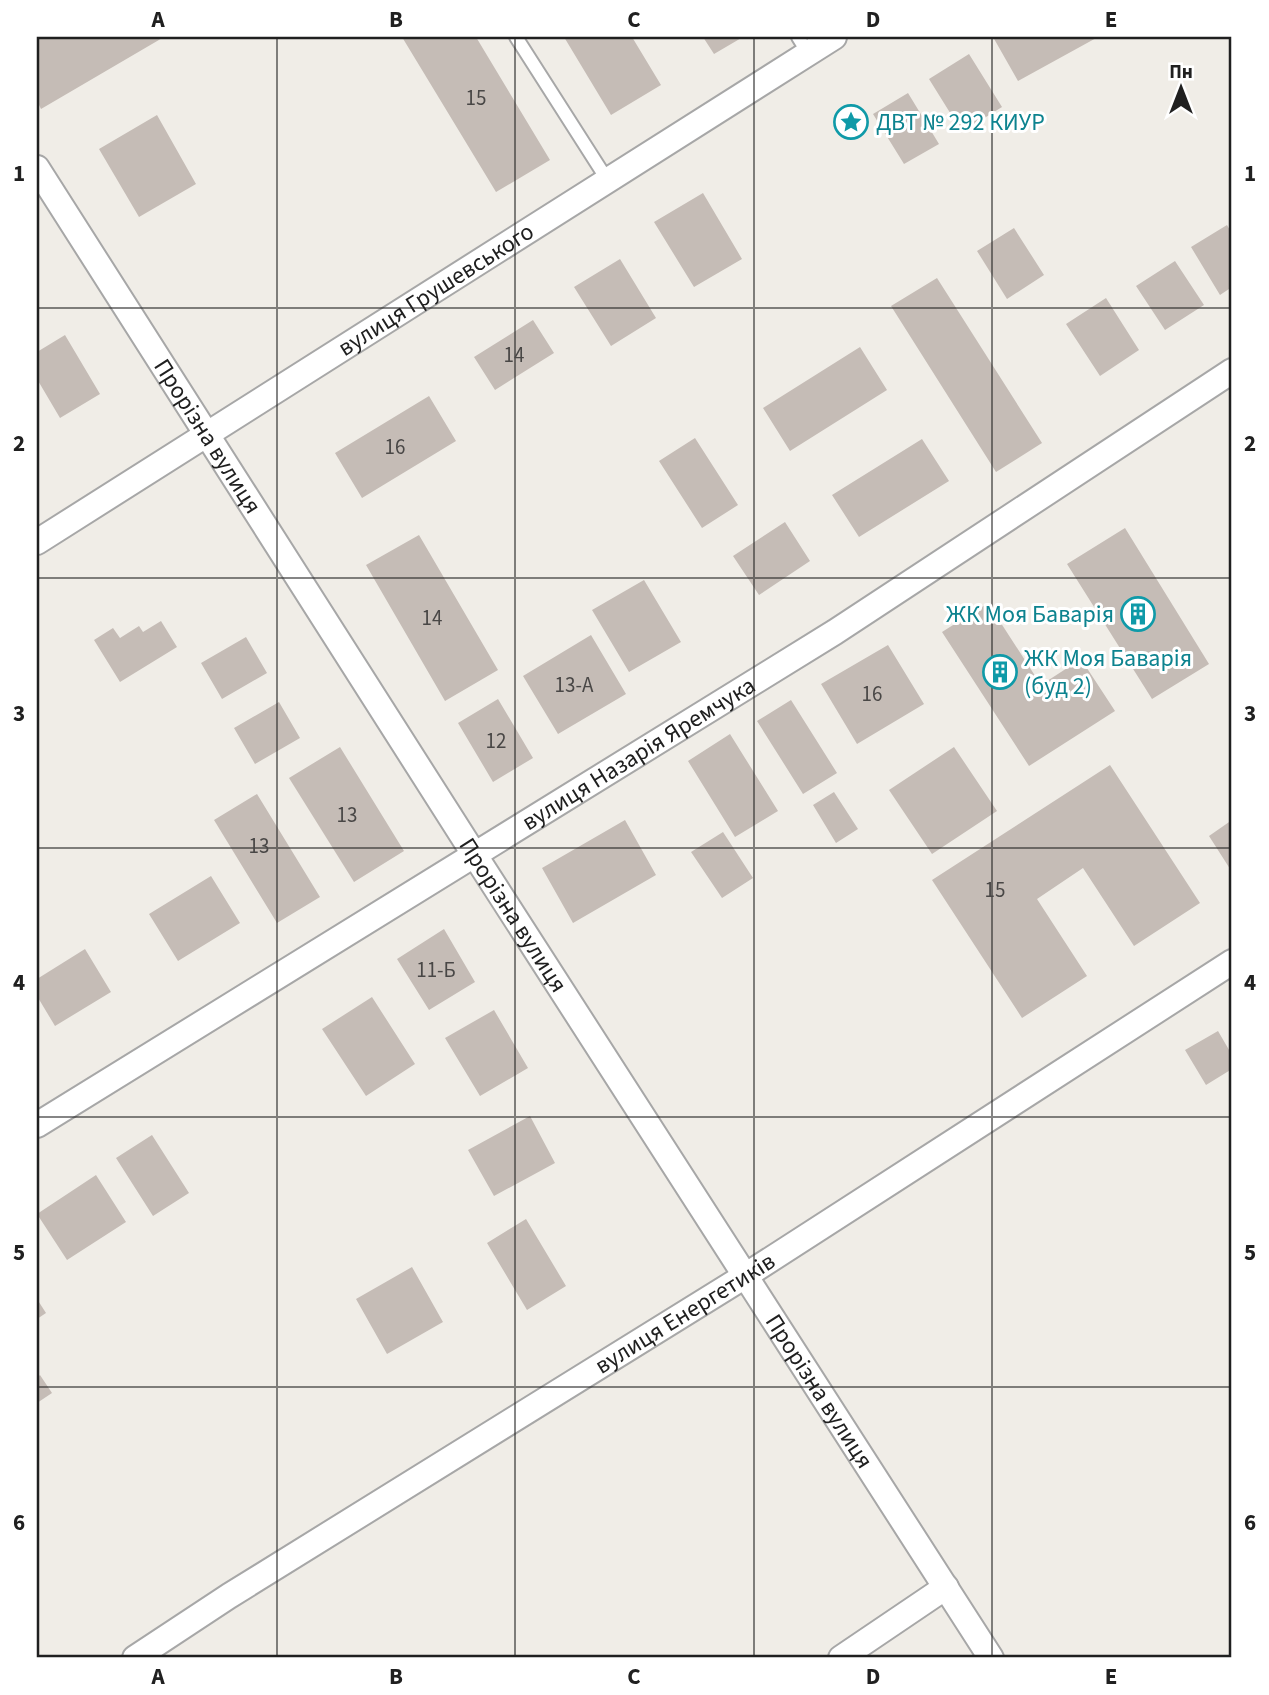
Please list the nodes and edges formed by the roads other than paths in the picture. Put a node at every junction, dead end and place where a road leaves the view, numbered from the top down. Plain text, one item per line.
1 (516, 37) edge
2 (834, 37) edge
3 (803, 45) edge
4 (37, 168) edge
5 (608, 181) junction
6 (1232, 371) edge
7 (207, 435) junction
8 (37, 542) edge
9 (474, 854) junction
10 (1232, 962) edge
11 (37, 1125) edge
12 (745, 1276) junction
13 (946, 1587) junction
14 (135, 1658) edge
15 (841, 1658) edge
16 (992, 1658) edge

1 - 5 lane
2 - 3 street, вулиця Грушевського
3 - 5 street, вулиця Грушевського
4 - 7 street, Прорізна вулиця
5 - 7 street, вулиця Грушевського
6 - 9 street, вулиця Назарія Яремчука
7 - 8 street, вулиця Грушевського
7 - 9 street, Прорізна вулиця
9 - 11 street, вулиця Назарія Яремчука
9 - 12 street, Прорізна вулиця
10 - 12 street, вулиця Енергетиків
12 - 13 street, Прорізна вулиця
12 - 14 street, вулиця Енергетиків
13 - 15 street
13 - 16 street, Прорізна вулиця

